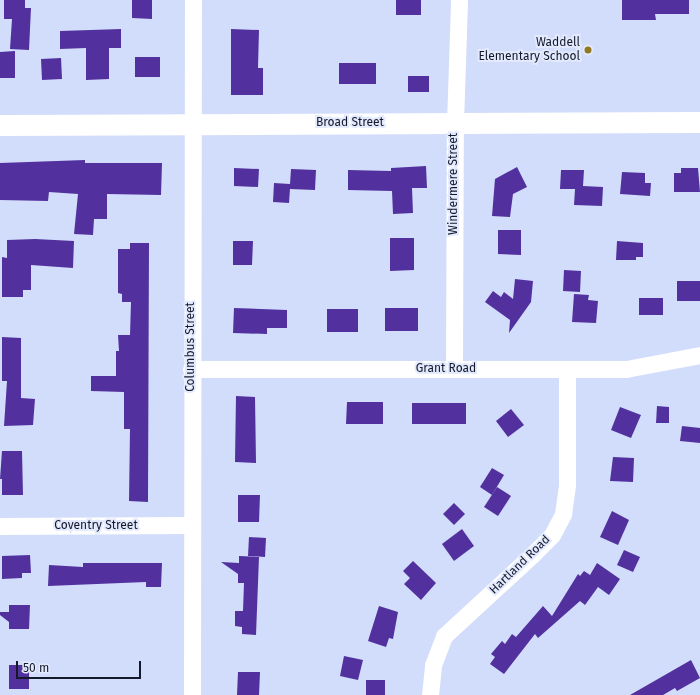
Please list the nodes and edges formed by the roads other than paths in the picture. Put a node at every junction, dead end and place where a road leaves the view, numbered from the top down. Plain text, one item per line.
1 (193, 0) edge
2 (459, 0) edge
3 (700, 122) edge
4 (192, 123) junction
5 (455, 123) junction
6 (0, 125) edge
7 (700, 354) edge
8 (191, 368) junction
9 (454, 369) junction
10 (567, 369) junction
11 (192, 525) junction
12 (0, 526) edge
13 (192, 695) edge
14 (430, 695) edge

1 - 4 street, Columbus Street
2 - 5 street, Windermere Street
3 - 5 street, Broad Street
4 - 5 street, Broad Street
4 - 6 street, Broad Street
4 - 8 street, Columbus Street
5 - 9 street, Windermere Street
7 - 10 street, Grant Road
8 - 9 street, Grant Road
8 - 11 street, Columbus Street
9 - 10 street, Grant Road
10 - 14 street, Hartland Road
11 - 12 street, Coventry Street
11 - 13 street, Columbus Street

